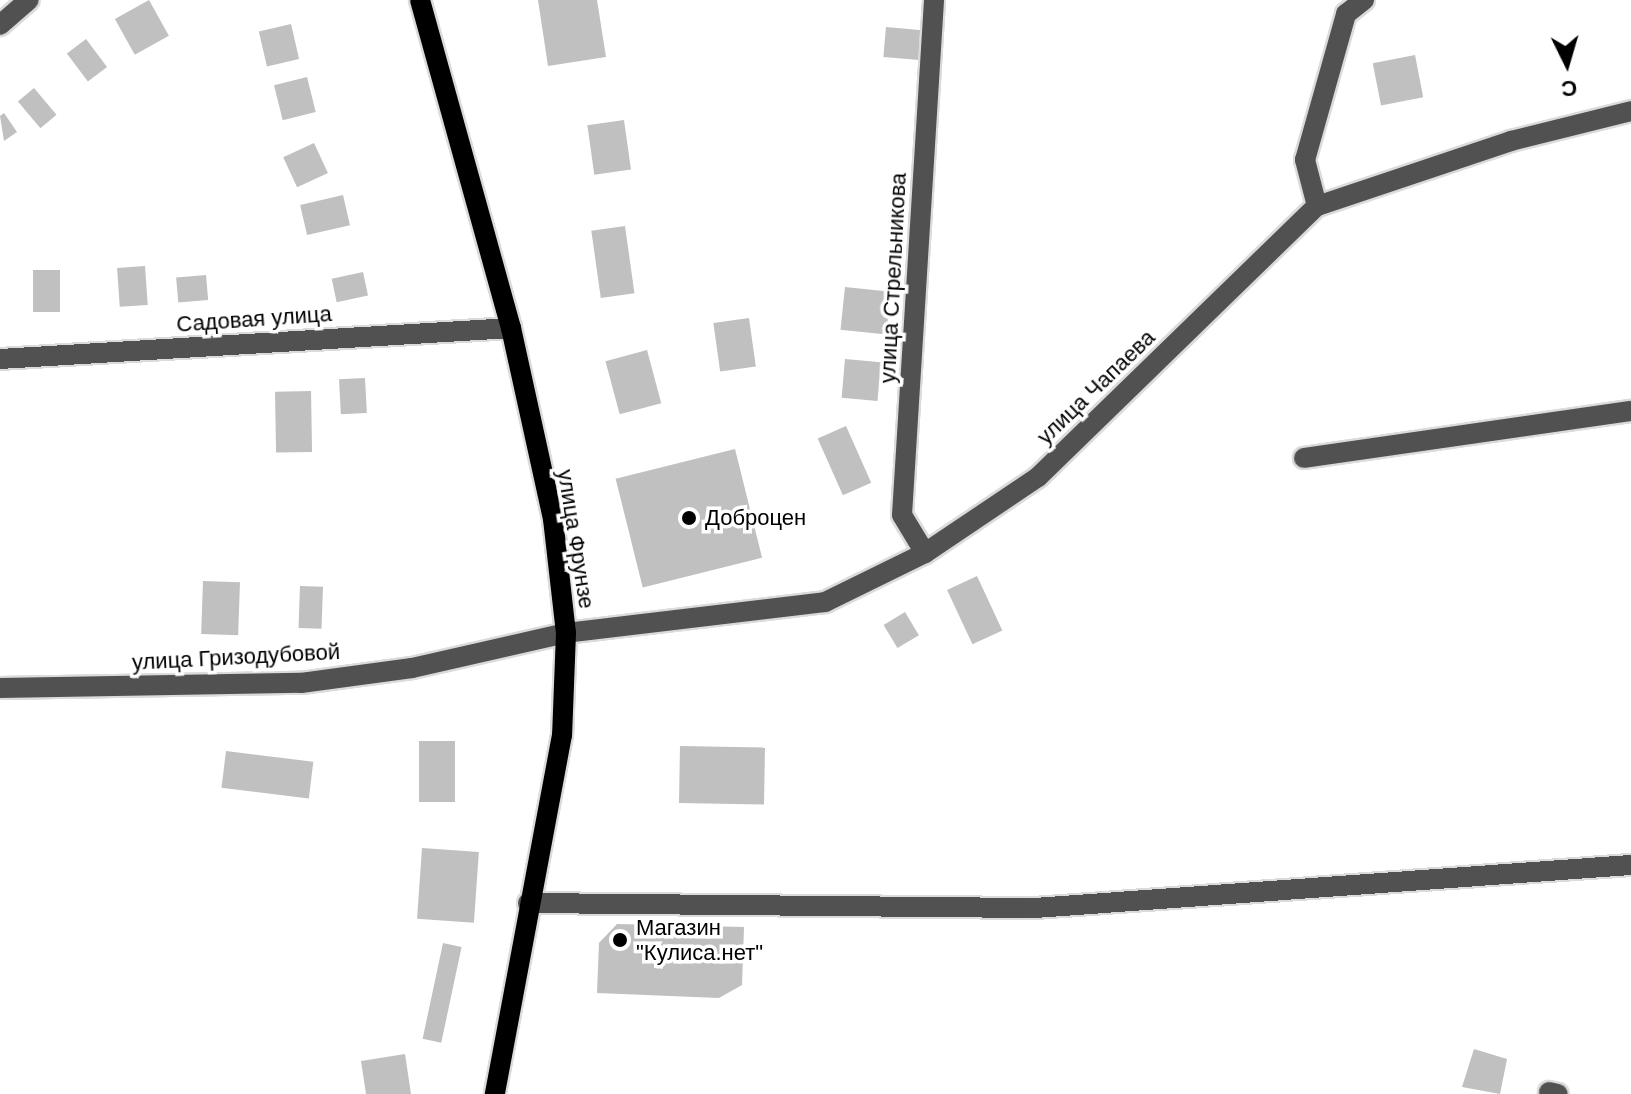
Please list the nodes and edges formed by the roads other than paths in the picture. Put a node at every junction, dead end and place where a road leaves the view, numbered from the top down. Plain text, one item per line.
1 (29, 0) edge
2 (420, 0) edge
3 (934, 0) edge
4 (1364, 0) edge
5 (0, 25) edge
6 (1631, 111) edge
7 (1317, 206) junction
8 (511, 328) junction
9 (0, 359) edge
10 (1631, 411) edge
11 (1304, 458) dead end
12 (925, 553) junction
13 (566, 633) junction
14 (0, 688) edge
15 (1631, 865) edge
16 (528, 903) junction
17 (495, 1094) edge

1 - 5 street
2 - 8 main road, улица Фрунзе
3 - 12 street, улица Стрельникова
4 - 7 street
6 - 7 street, улица Чапаева
7 - 12 street, улица Чапаева
8 - 9 street, Садовая улица
8 - 13 main road, улица Фрунзе
10 - 11 street
12 - 13 street, улица Чапаева
13 - 14 street, улица Гризодубовой
13 - 16 main road, улица Фрунзе
15 - 16 street
16 - 17 main road, улица Фрунзе

